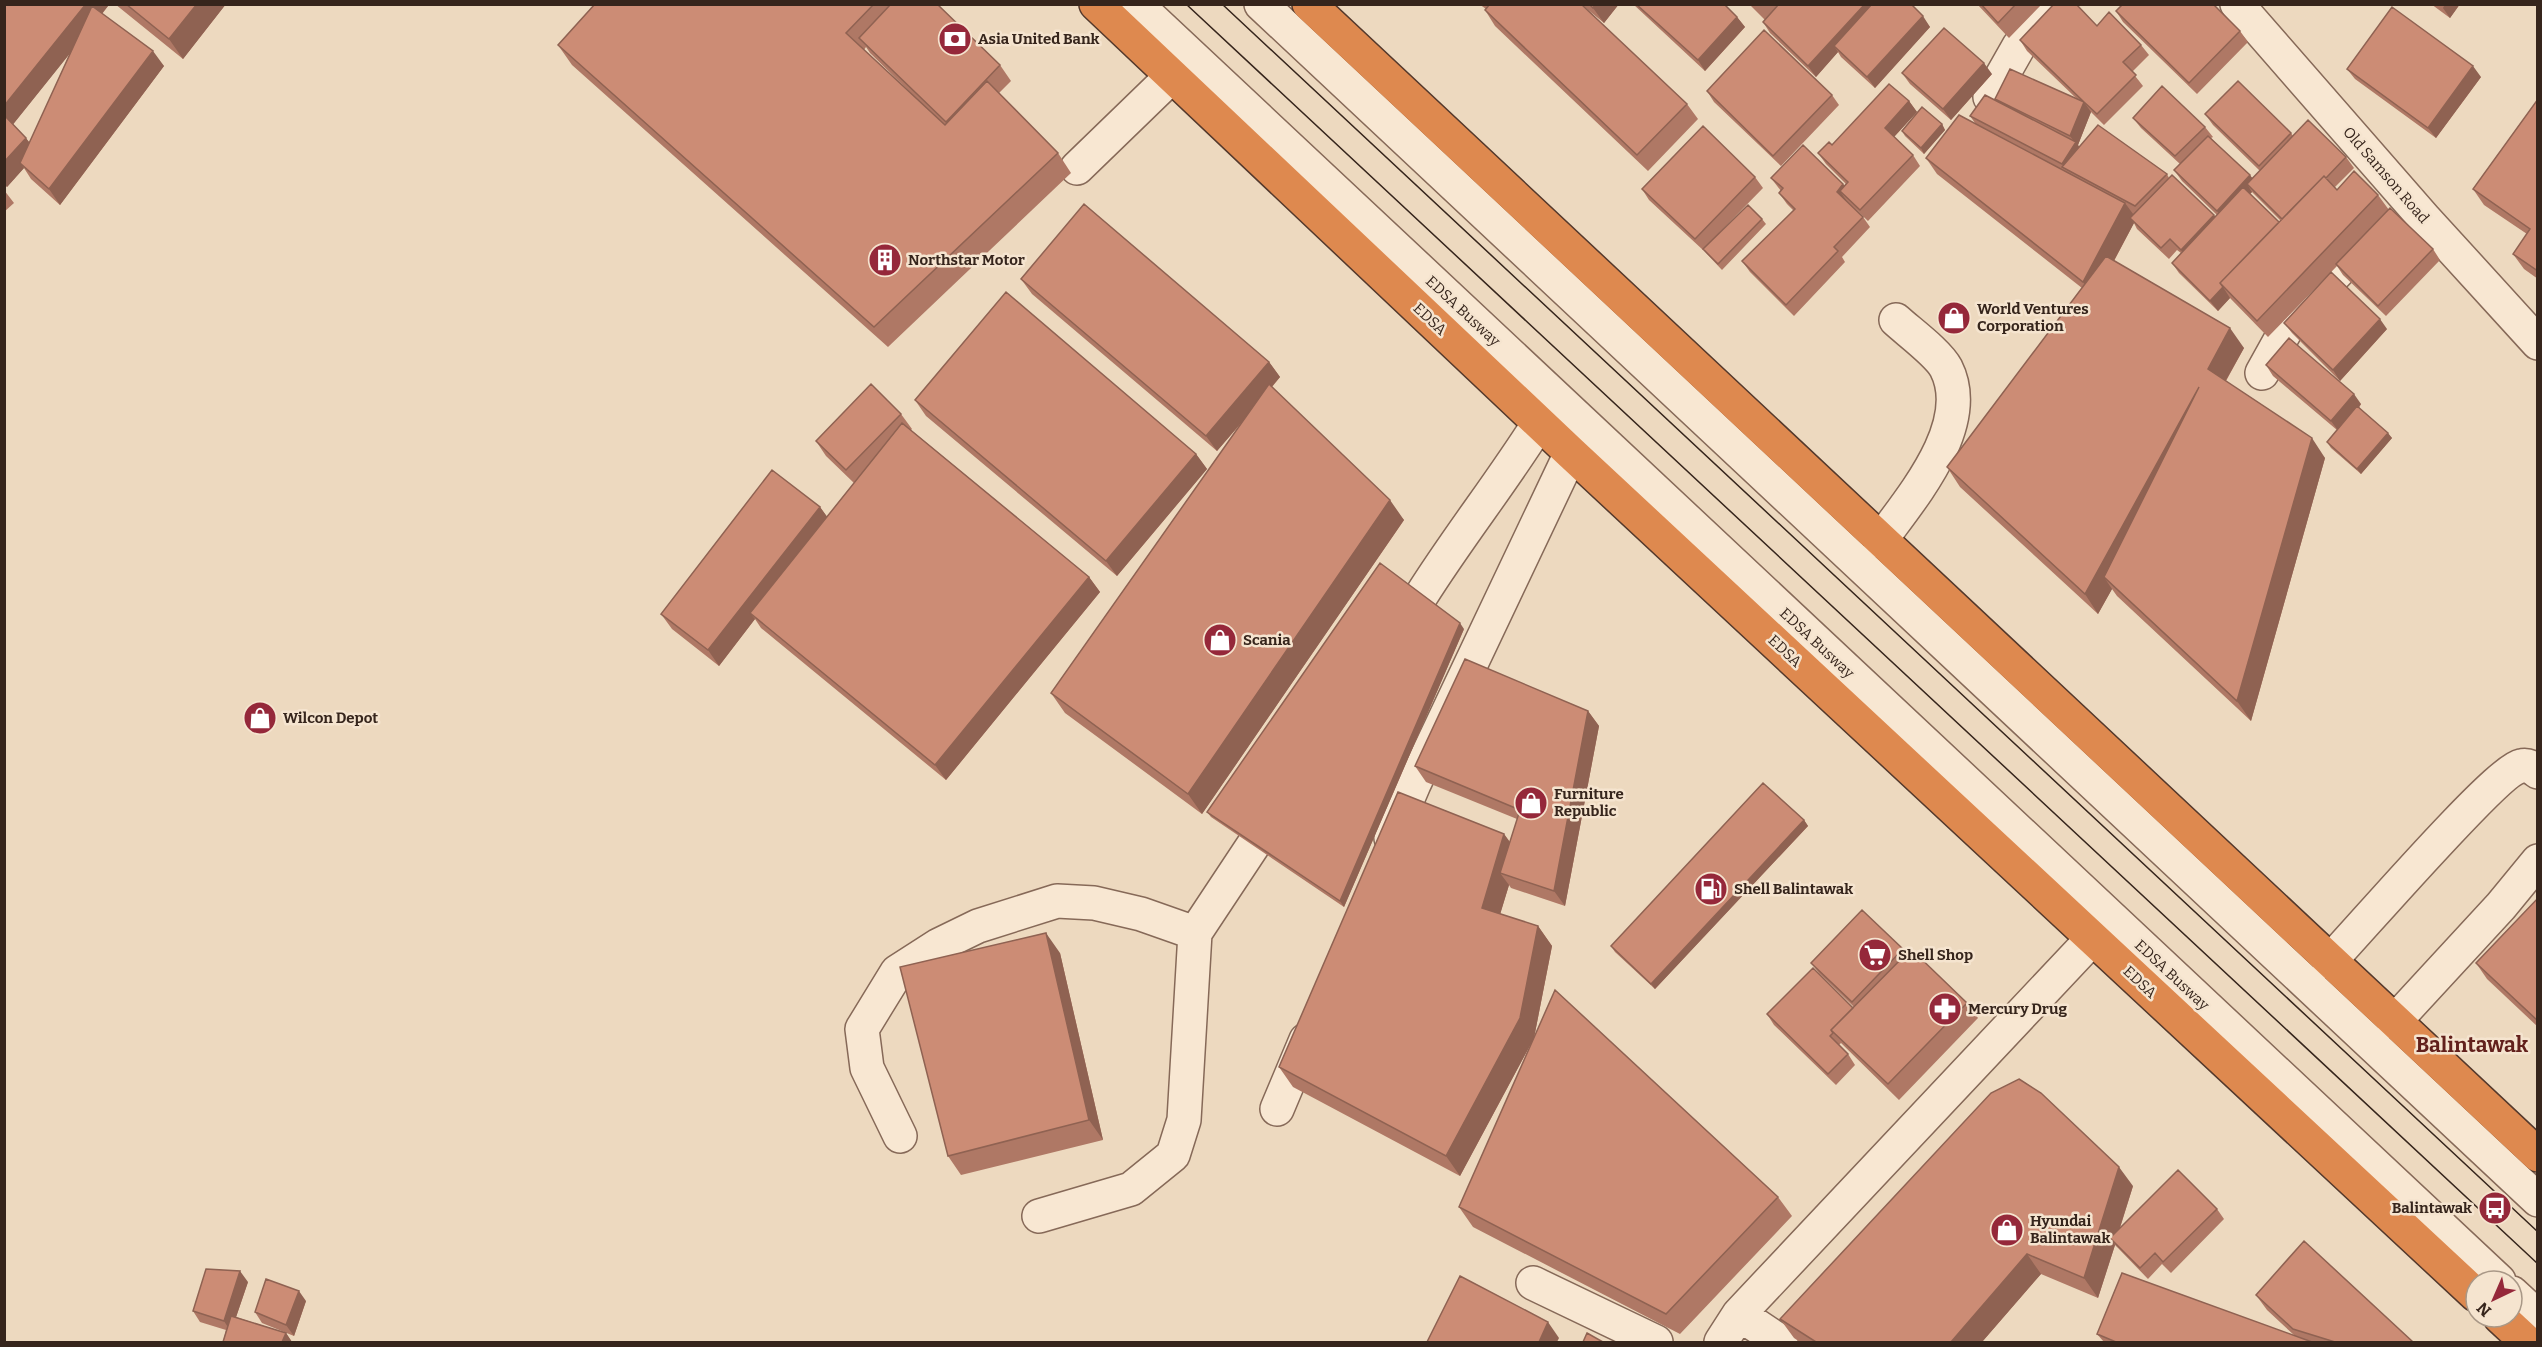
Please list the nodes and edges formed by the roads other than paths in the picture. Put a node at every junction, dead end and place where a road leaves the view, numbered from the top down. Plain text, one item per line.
1 (1096, 4) edge
2 (1136, 4) edge
3 (1261, 4) edge
4 (1309, 4) edge
5 (2060, 4) edge
6 (2237, 4) edge
7 (1172, 76) junction
8 (1990, 97) edge
9 (1077, 168) dead end
10 (2407, 198) junction
11 (1896, 320) dead end
12 (2538, 343) edge
13 (2262, 373) dead end
14 (1539, 423) junction
15 (1571, 453) junction
16 (1880, 541) junction
17 (1421, 596) edge
18 (2538, 772) edge
19 (1254, 844) edge
20 (2538, 861) edge
21 (1377, 871) edge
22 (1195, 933) junction
23 (2093, 938) junction
24 (2330, 962) junction
25 (1318, 1012) edge
26 (2394, 1022) junction
27 (1276, 1110) dead end
28 (900, 1136) dead end
29 (2538, 1155) edge
30 (2538, 1200) edge
31 (1039, 1216) dead end
32 (2486, 1269) edge
33 (1533, 1283) edge
34 (2464, 1284) edge
35 (1739, 1314) junction
36 (1656, 1342) edge
37 (1721, 1342) edge
38 (1781, 1342) edge

1 - 7 highway, EDSA
2 - 32 street, EDSA Busway
3 - 30 street
4 - 16 highway
5 - 8 street
6 - 10 street, Old Samson Road
7 - 9 street
7 - 14 highway, EDSA
10 - 12 street, Old Samson Road
10 - 13 street
11 - 16 street
14 - 15 highway, EDSA
14 - 17 street
15 - 21 street
15 - 23 highway, EDSA
16 - 24 highway
18 - 24 street
19 - 22 street
20 - 26 street
22 - 28 street
22 - 31 street
23 - 34 highway, EDSA
23 - 35 street
24 - 26 highway
25 - 27 street
26 - 29 highway
33 - 36 street
35 - 37 street
35 - 38 street

